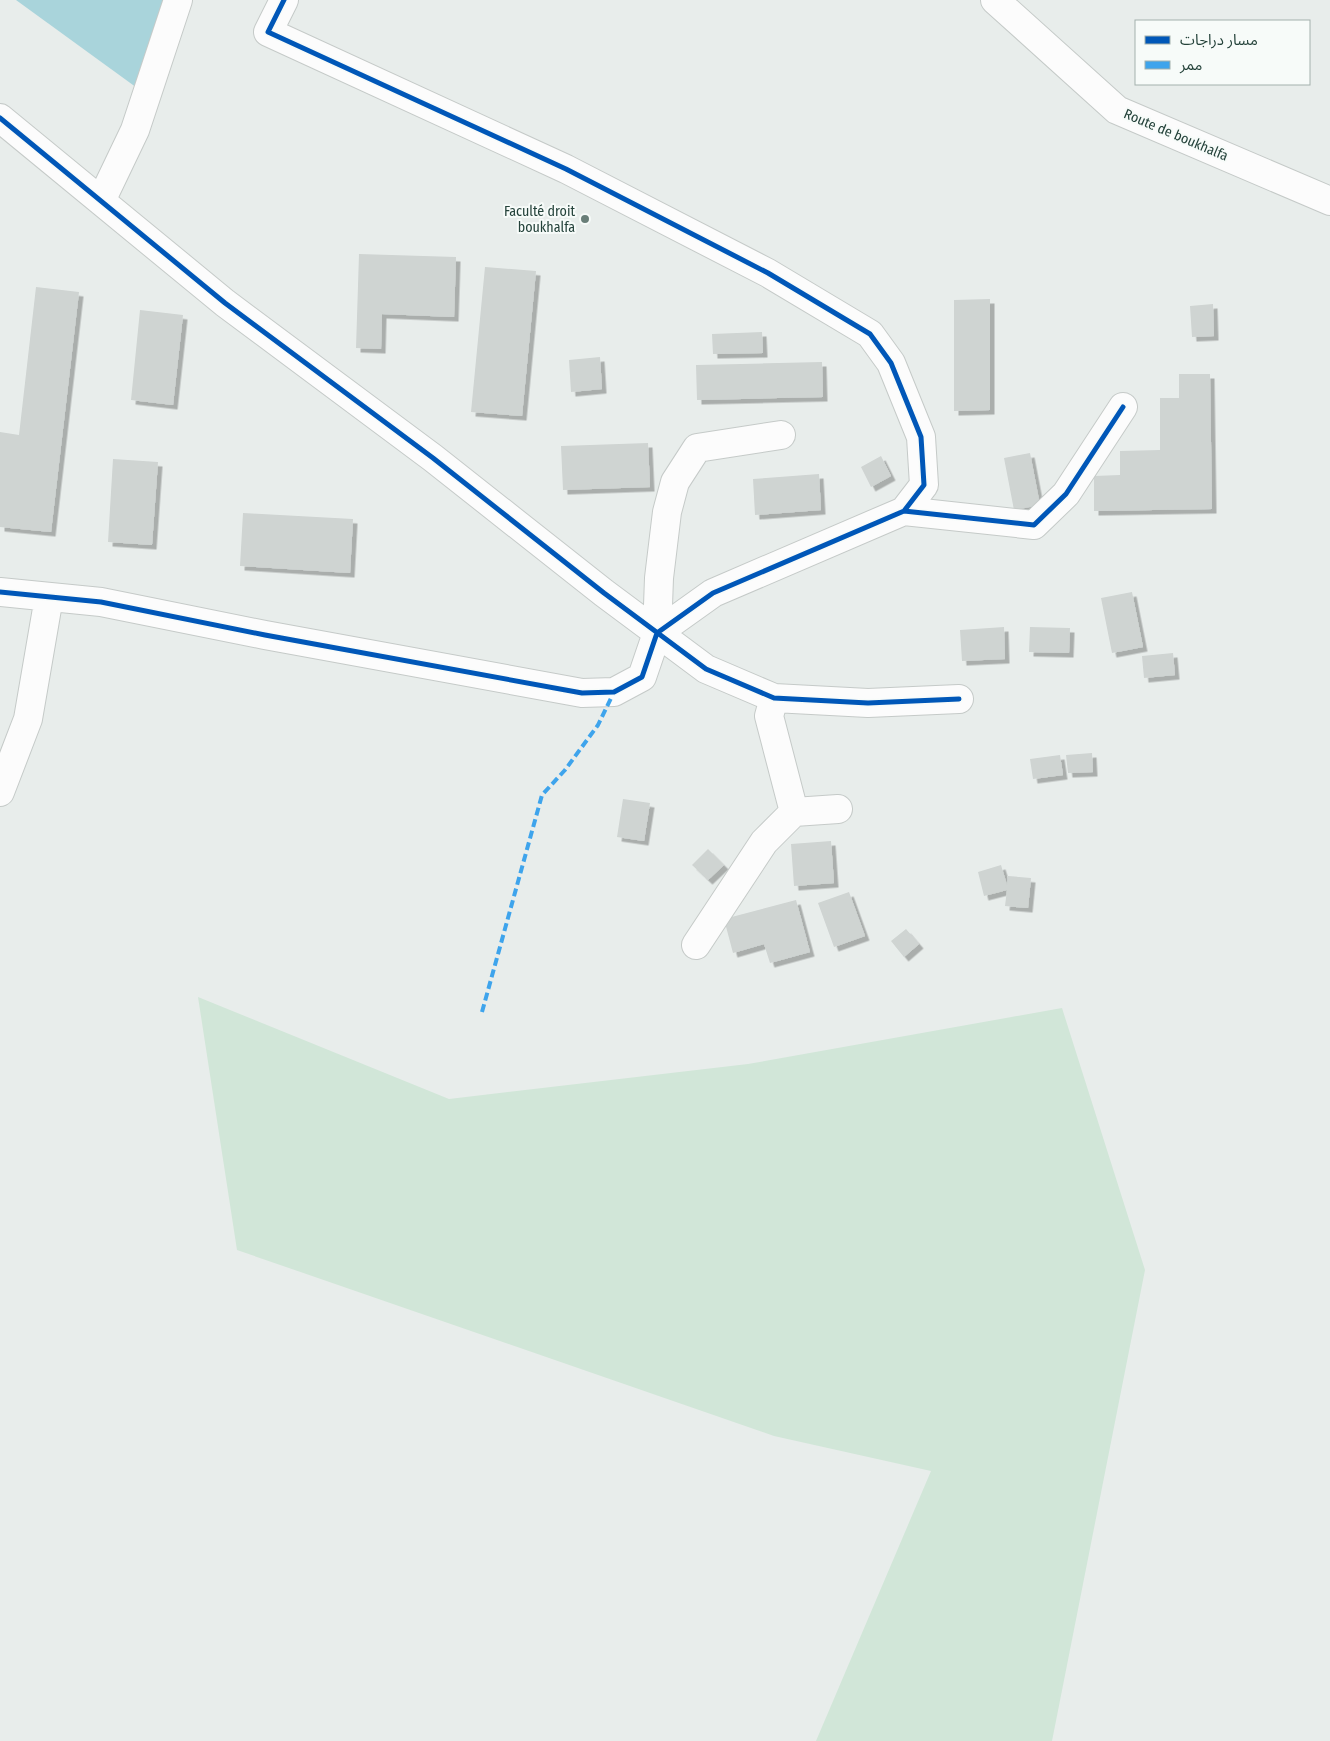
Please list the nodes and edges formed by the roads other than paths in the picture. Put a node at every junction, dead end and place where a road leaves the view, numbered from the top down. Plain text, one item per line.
1 (178, 0) edge
2 (284, 0) edge
3 (995, 0) edge
4 (0, 118) edge
5 (101, 201) junction
6 (1330, 201) edge
7 (1123, 407) dead end
8 (781, 435) dead end
9 (904, 511) junction
10 (0, 592) edge
11 (49, 597) junction
12 (657, 633) junction
13 (774, 698) junction
14 (960, 699) dead end
15 (0, 792) edge
16 (838, 809) dead end
17 (794, 812) junction
18 (696, 945) dead end

1 - 5 street
2 - 9 street
3 - 6 street, Route de boukhalfa
4 - 5 street
5 - 12 street
7 - 9 street
8 - 12 street
9 - 12 street
10 - 11 street
11 - 12 street
11 - 15 street
12 - 13 street
13 - 14 street
13 - 17 street
16 - 17 street
17 - 18 street

